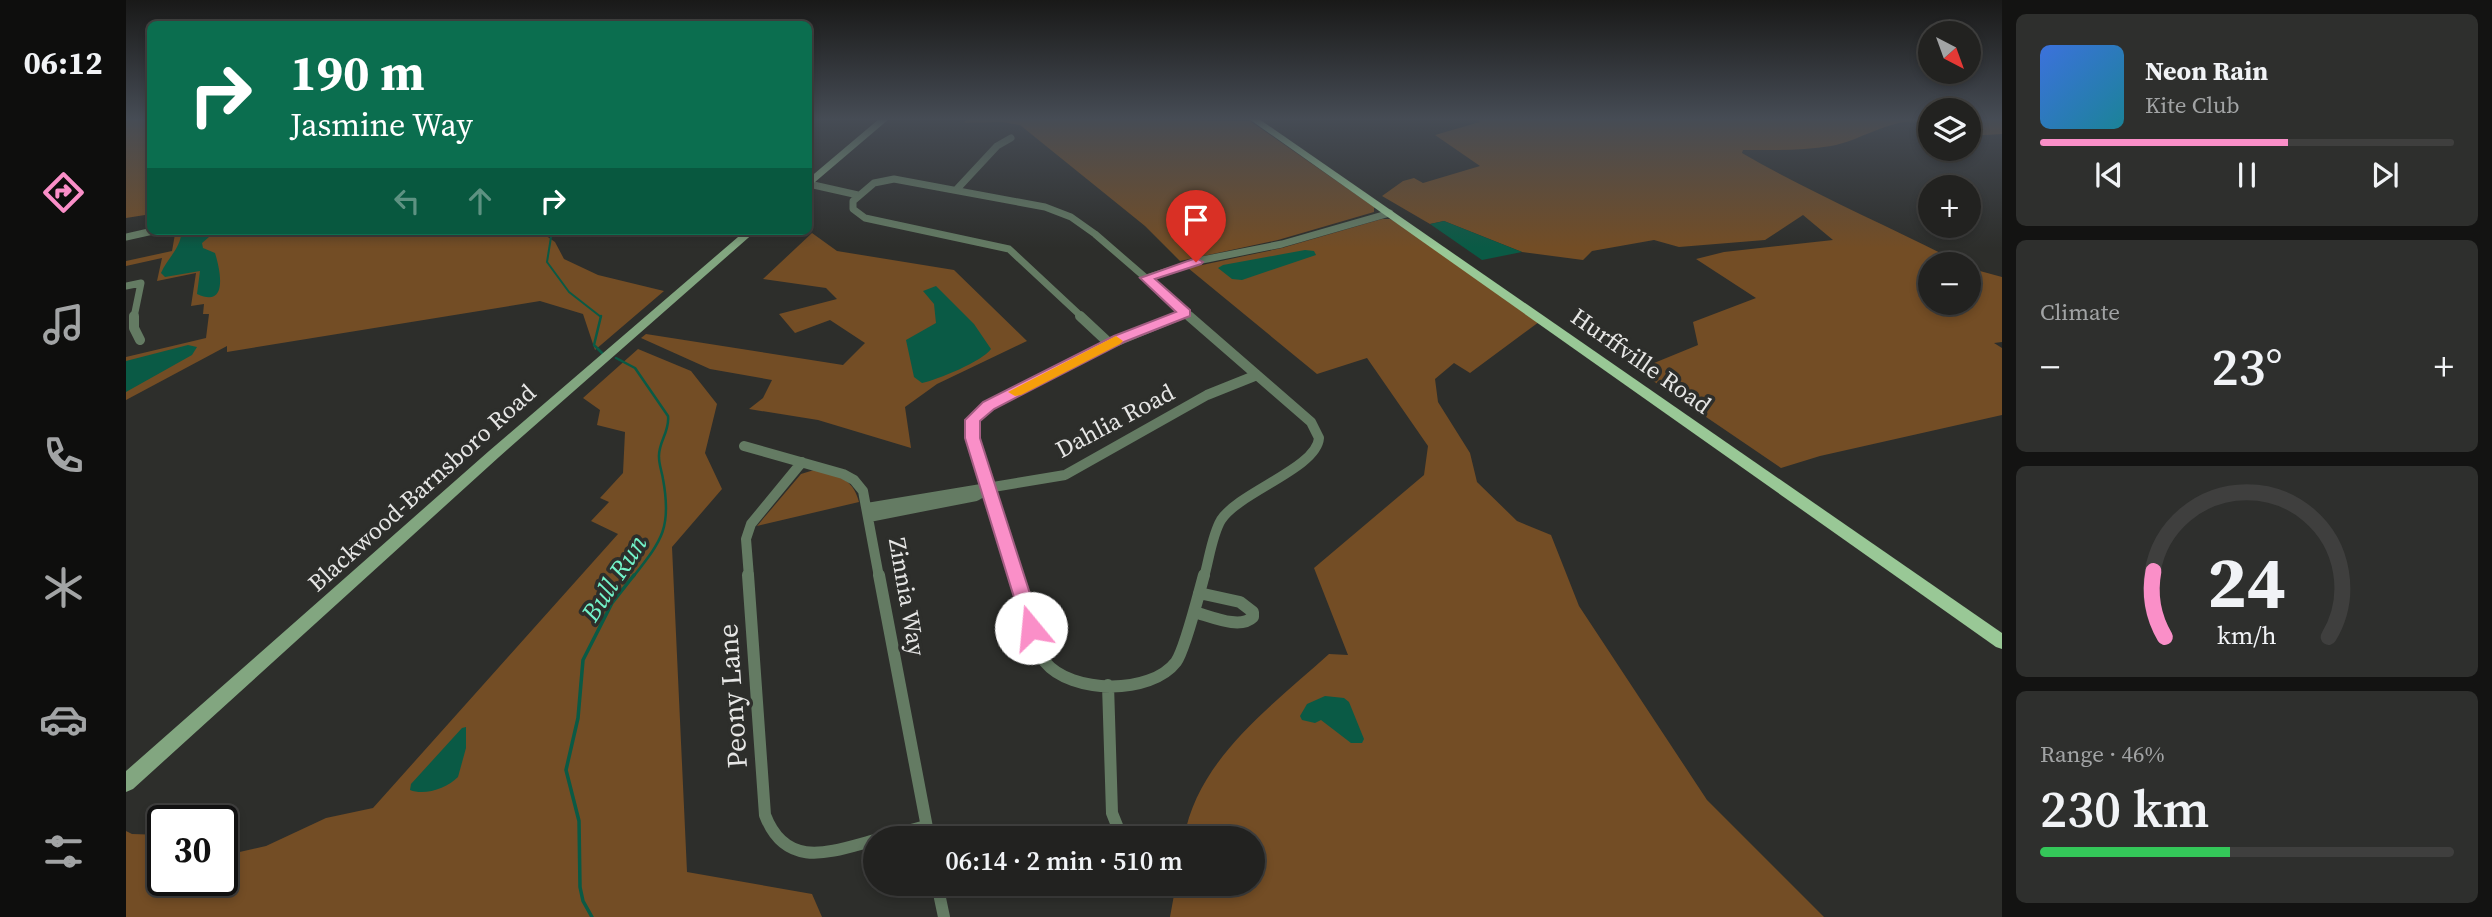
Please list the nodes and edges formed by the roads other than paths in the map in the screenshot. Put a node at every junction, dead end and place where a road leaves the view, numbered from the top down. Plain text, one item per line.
1 (835, 162) edge
2 (982, 162) edge
3 (1315, 162) edge
4 (812, 181) edge
5 (812, 183) edge
6 (957, 190) junction
7 (860, 193) junction
8 (1390, 213) junction
9 (147, 232) edge
10 (746, 235) edge
11 (126, 237) edge
12 (1146, 278) junction
13 (126, 286) edge
14 (1185, 313) junction
15 (140, 340) dead end
16 (1110, 344) junction
17 (1257, 375) junction
18 (744, 446) dead end
19 (802, 462) junction
20 (988, 489) junction
21 (868, 513) junction
22 (1199, 593) junction
23 (1194, 612) junction
24 (2002, 642) edge
25 (1108, 685) junction
26 (126, 783) edge
27 (926, 826) edge
28 (1117, 826) edge
29 (863, 843) edge
30 (940, 896) edge
31 (944, 917) edge

1 - 4 main road
2 - 6 street
3 - 8 main road, Hurffville Road
5 - 7 street
6 - 7 street
6 - 12 street
7 - 16 street
8 - 12 street
8 - 24 main road, Hurffville Road
9 - 11 street
10 - 26 main road, Blackwood-Barnsboro Road
12 - 14 street
13 - 15 street
14 - 16 street
14 - 17 street
16 - 20 street
17 - 20 street, Dahlia Road
17 - 22 street
18 - 19 street, Zinnia Way
19 - 21 street, Zinnia Way
19 - 29 street, Peony Lane
20 - 21 street, Dahlia Road
20 - 25 street
21 - 27 street, Zinnia Way
22 - 23 street
22 - 23 street
23 - 25 street
25 - 28 street
30 - 31 street

